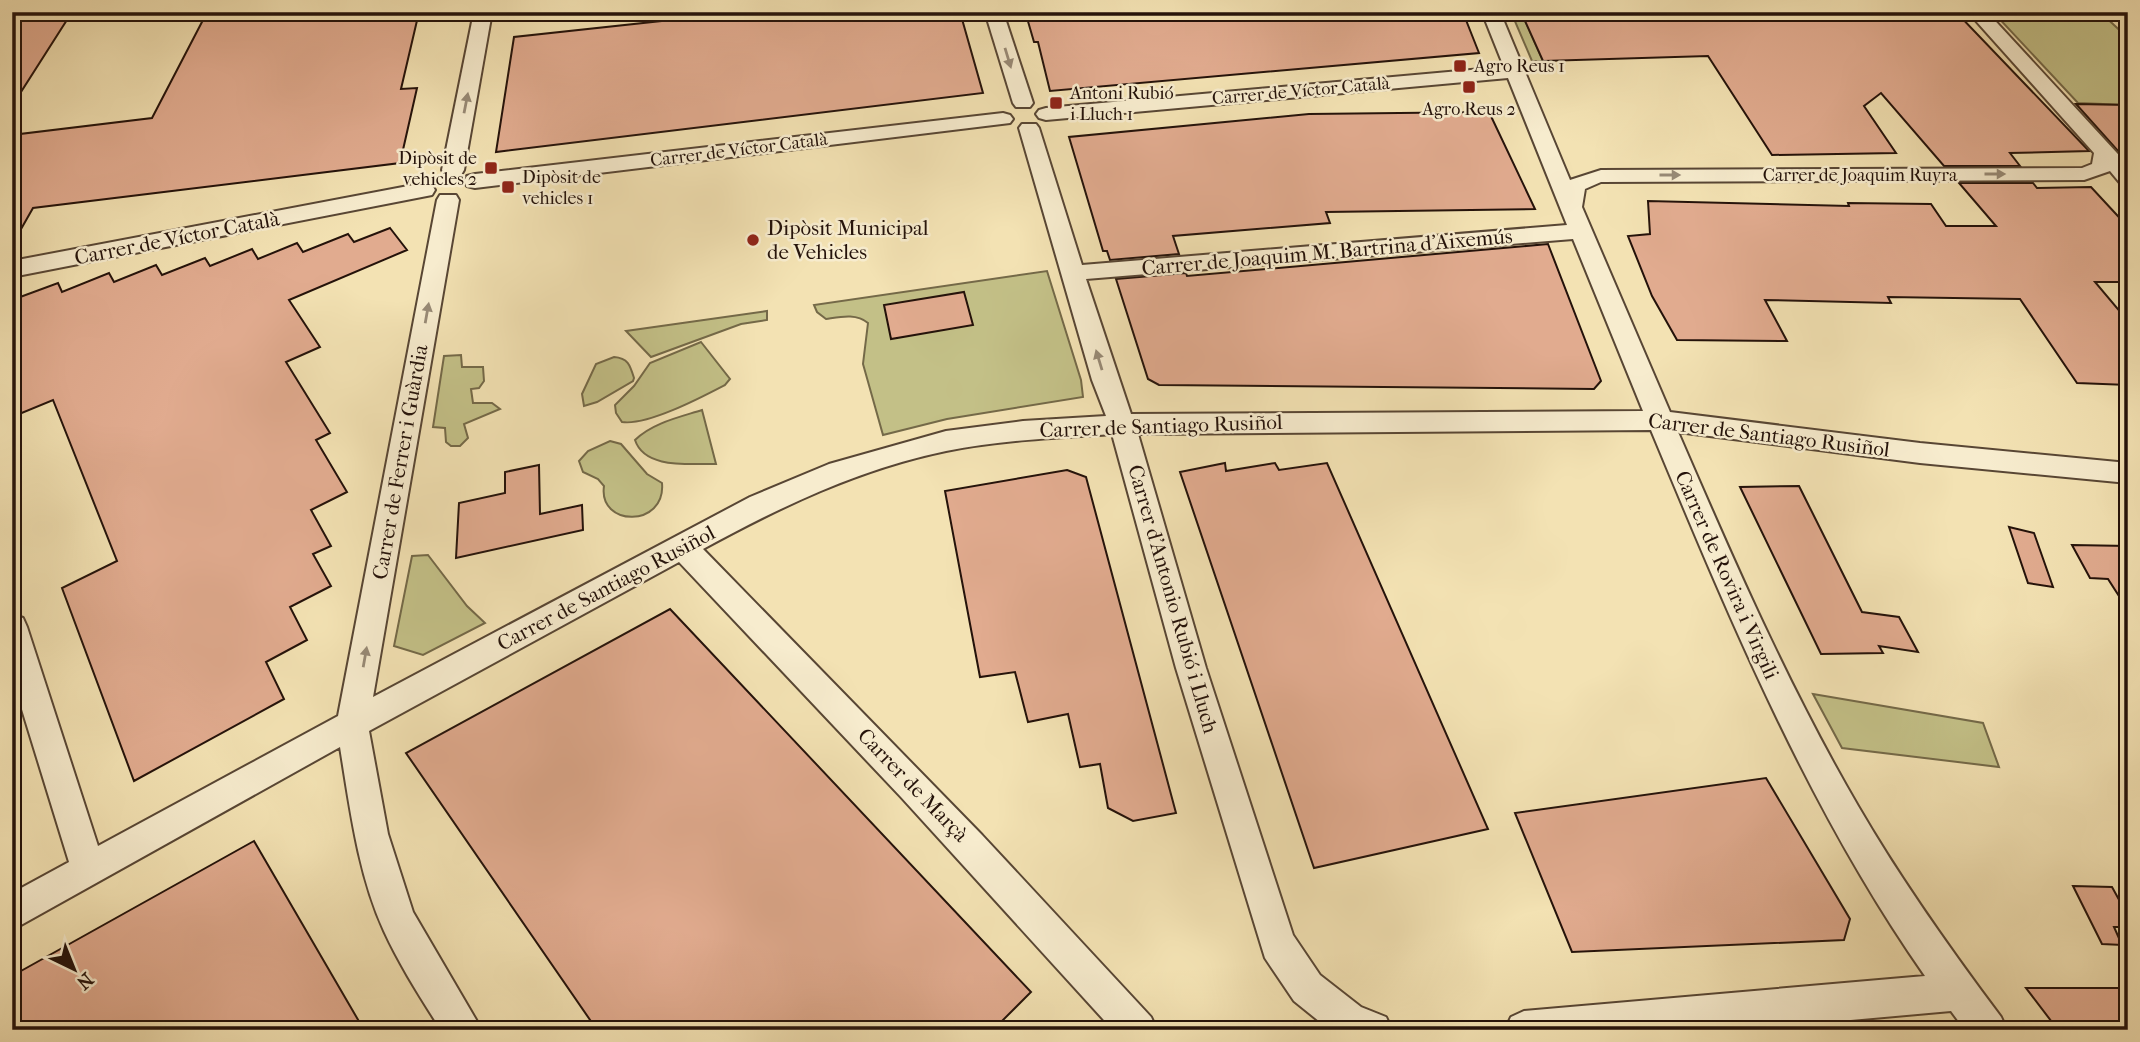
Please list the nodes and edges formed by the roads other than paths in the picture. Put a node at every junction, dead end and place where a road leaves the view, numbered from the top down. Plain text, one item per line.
1 (483, 12) edge
2 (994, 12) edge
3 (1491, 12) edge
4 (1977, 12) edge
5 (1515, 72) junction
6 (1023, 103) junction
7 (1003, 119) junction
8 (1037, 121) junction
9 (1546, 147) junction
10 (2104, 153) junction
11 (453, 170) junction
12 (2084, 174) junction
13 (1601, 176) junction
14 (2128, 178) edge
15 (475, 181) junction
16 (2128, 187) edge
17 (436, 195) junction
18 (1571, 208) junction
19 (1581, 231) junction
20 (12, 269) edge
21 (1072, 273) junction
22 (1660, 420) junction
23 (1122, 424) junction
24 (2128, 473) edge
25 (683, 547) junction
26 (12, 626) edge
27 (352, 724) junction
28 (89, 870) junction
29 (12, 912) edge
30 (1958, 992) junction
31 (463, 1030) edge
32 (1138, 1030) edge
33 (1373, 1030) edge
34 (1524, 1030) edge
35 (1988, 1030) edge

11 -> 1 street
2 -> 6 street
3 - 5 street, Carrer de Rovira i Virgili
4 - 10 street
5 - 8 street, Carrer de Víctor Català
5 - 9 street, Carrer de Rovira i Virgili
6 - 7 street
6 - 8 street
7 - 8 street
7 - 15 street, Carrer de Víctor Català
8 - 21 street, Carrer d'Antonio Rubió i Lluch
9 - 13 street, Carrer de Joaquim Ruyra
9 - 18 street, Carrer de Rovira i Virgili
10 - 12 street
10 - 14 street
11 - 15 street
11 - 17 street
13 -> 12 street, Carrer de Joaquim Ruyra
12 - 16 street, Carrer de Joaquim Ruyra
13 - 18 street, Carrer de Joaquim Ruyra
15 - 17 street
17 - 20 street, Carrer de Víctor Català
27 -> 17 street, Carrer de Ferrer i Guàrdia
18 - 19 street, Carrer de Rovira i Virgili
19 - 21 street, Carrer de Joaquim M. Bartrina d'Aixemús
19 - 22 street, Carrer de Rovira i Virgili
23 -> 21 street, Carrer d'Antonio Rubió i Lluch
22 - 23 street, Carrer de Santiago Rusiñol
22 - 24 street, Carrer de Santiago Rusiñol
22 - 30 street, Carrer de Rovira i Virgili
23 - 25 street, Carrer de Santiago Rusiñol
23 - 33 street, Carrer d'Antonio Rubió i Lluch
25 - 27 street, Carrer de Santiago Rusiñol
25 - 32 street, Carrer de Marçà
26 - 28 street
27 - 28 street, Carrer de Santiago Rusiñol
27 - 31 street
28 - 29 street, Carrer de Santiago Rusiñol
30 - 34 street
30 - 35 street, Carrer de Rovira i Virgili

